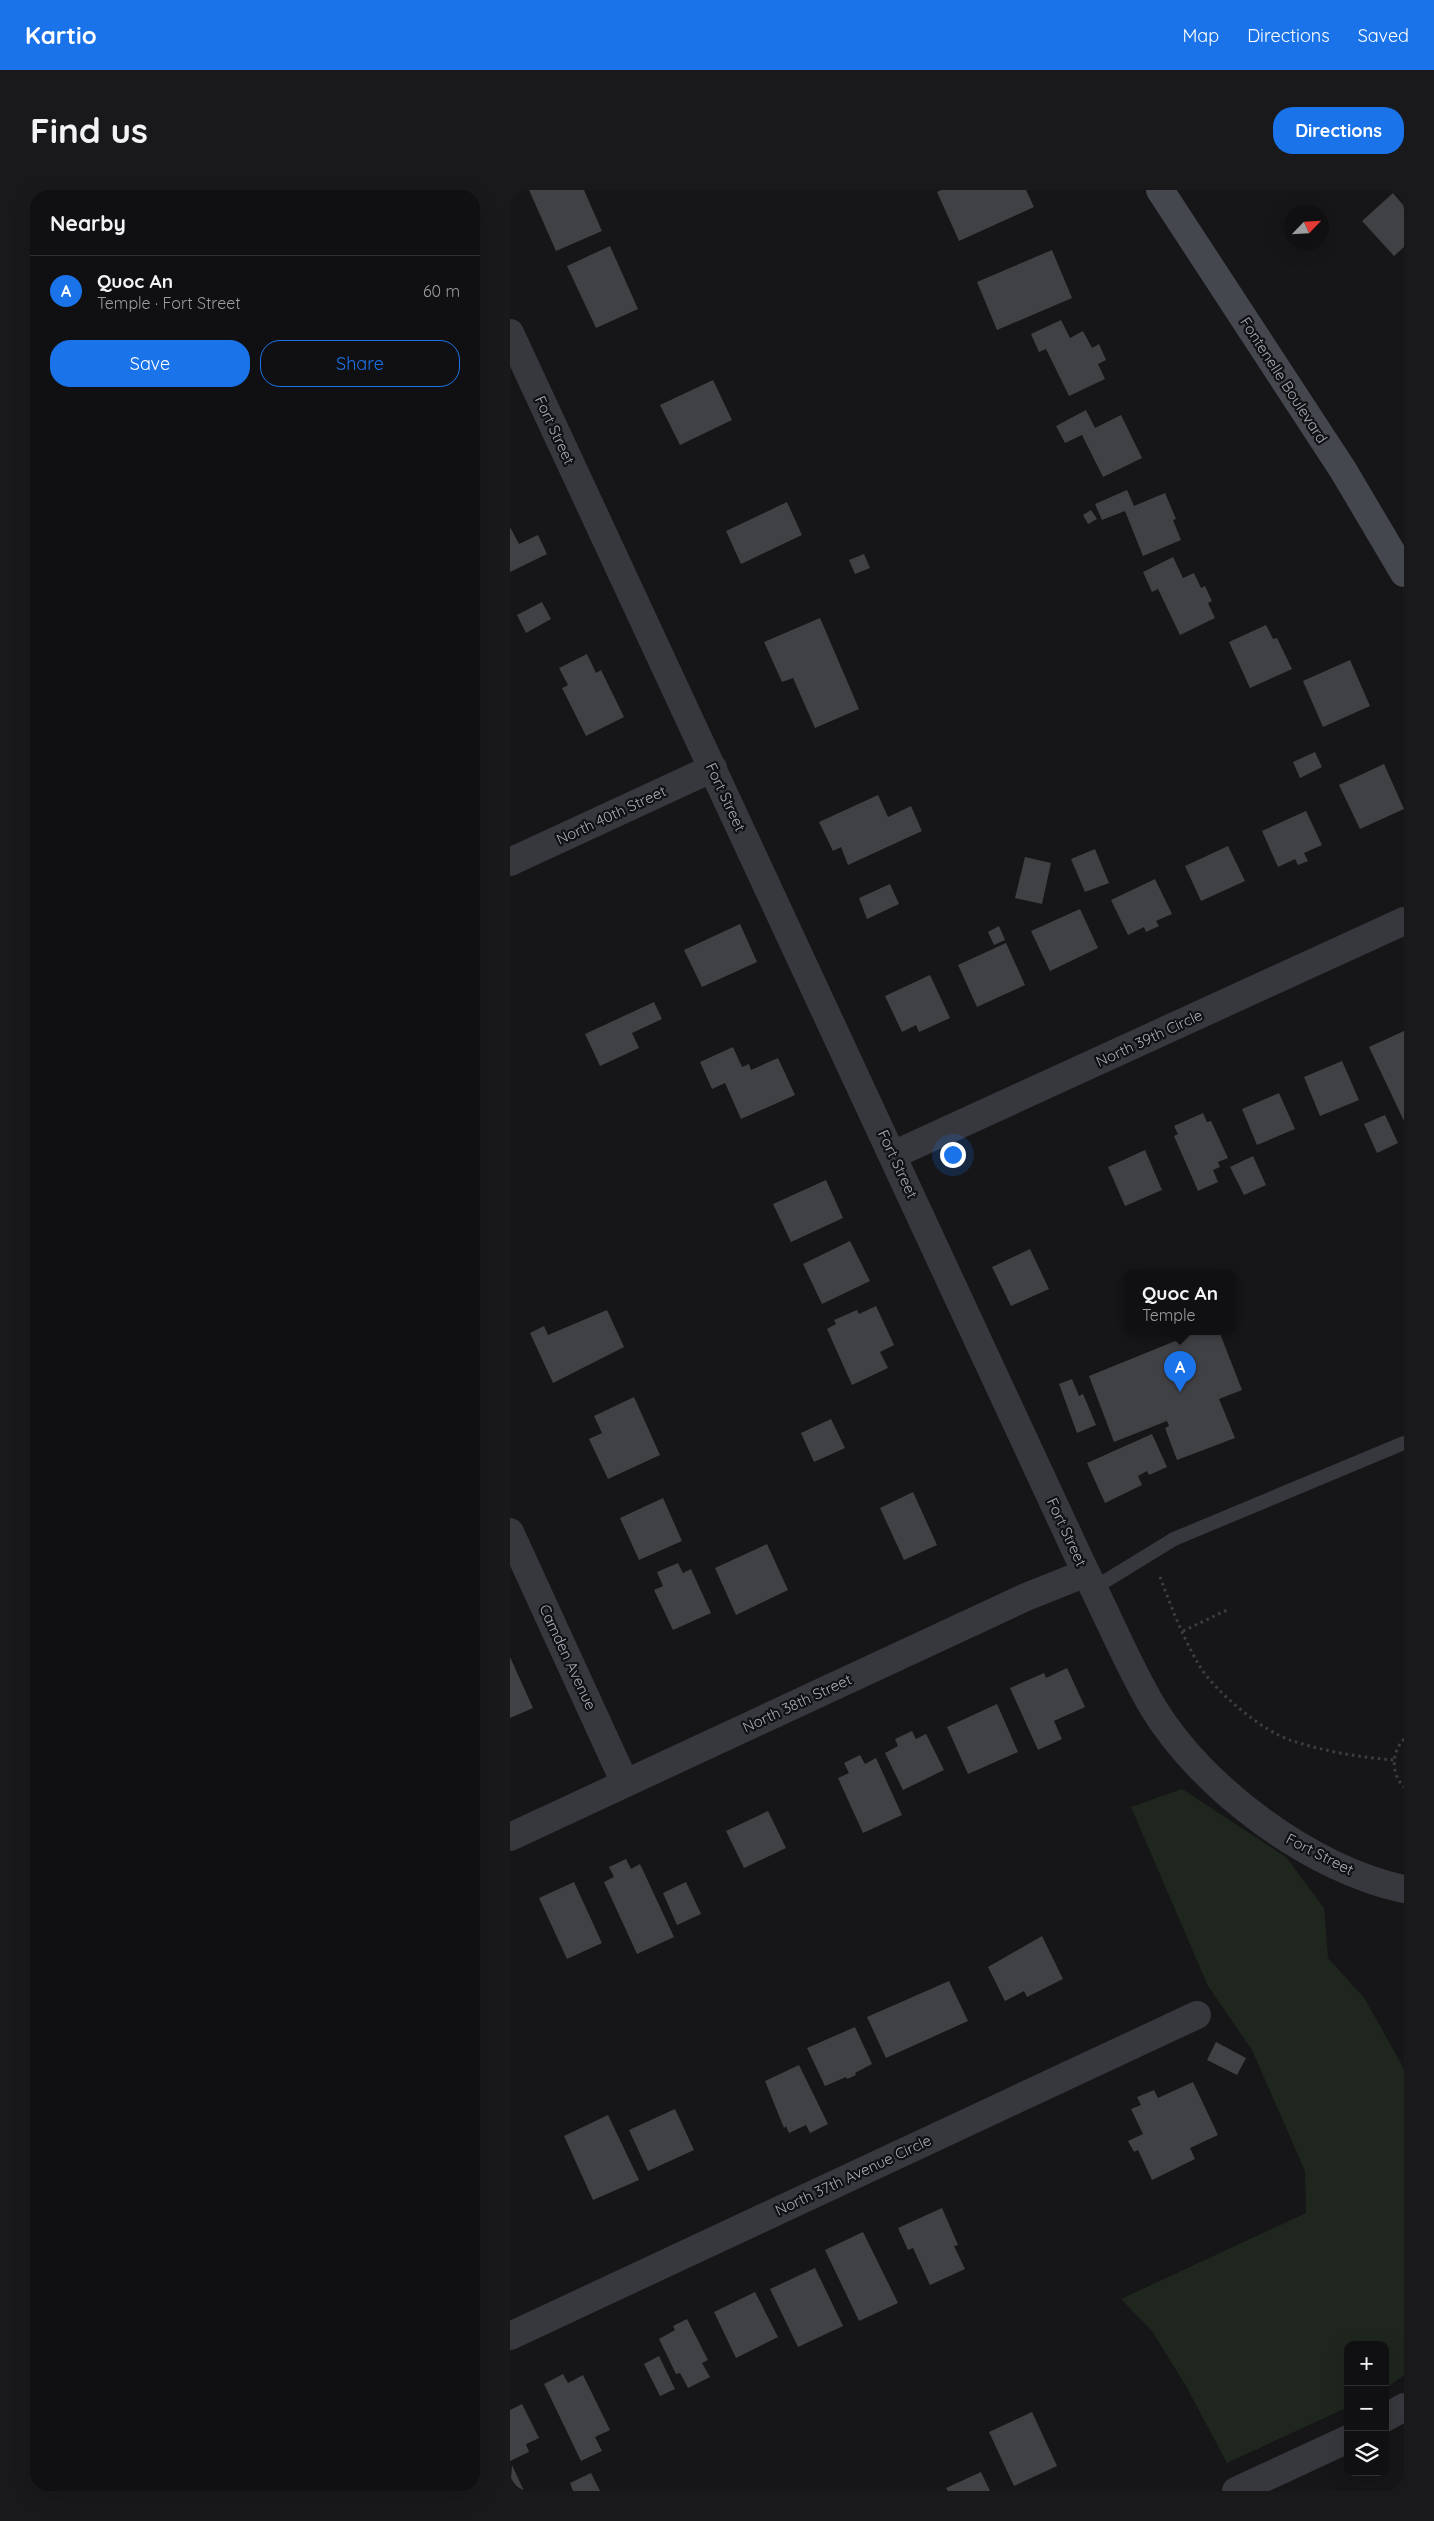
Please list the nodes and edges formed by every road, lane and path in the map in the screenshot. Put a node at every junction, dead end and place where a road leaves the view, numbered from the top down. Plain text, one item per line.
1 (1160, 190) edge
2 (510, 333) edge
3 (1404, 573) edge
4 (713, 768) junction
5 (510, 862) edge
6 (1404, 921) edge
7 (893, 1155) junction
8 (1404, 1442) edge
9 (510, 1532) edge
10 (1150, 1553) junction
11 (1090, 1580) junction
12 (1227, 1610) dead end
13 (1183, 1631) junction
14 (1404, 1740) edge
15 (1394, 1760) junction
16 (626, 1783) junction
17 (1404, 1787) edge
18 (510, 1837) edge
19 (1404, 1889) edge
20 (1196, 2015) dead end
21 (510, 2336) edge
22 (1404, 2407) edge
23 (1389, 2416) edge
24 (1344, 2441) edge
25 (1236, 2491) edge

1 - 3 main road, Fontenelle Boulevard
2 - 4 street, Fort Street
4 - 5 street, North 40th Street
4 - 7 street, Fort Street
6 - 7 street, North 39th Circle
7 - 11 street, Fort Street
8 - 10 lane
9 - 16 street, Camden Avenue
10 - 11 lane
10 - 13 path
11 - 16 street, North 38th Street
11 - 19 street, Fort Street
12 - 13 path
13 - 15 path
14 - 15 path
15 - 17 path
16 - 18 street, North 38th Street
20 - 21 street, North 37th Avenue Circle
22 - 23 street
24 - 25 street

